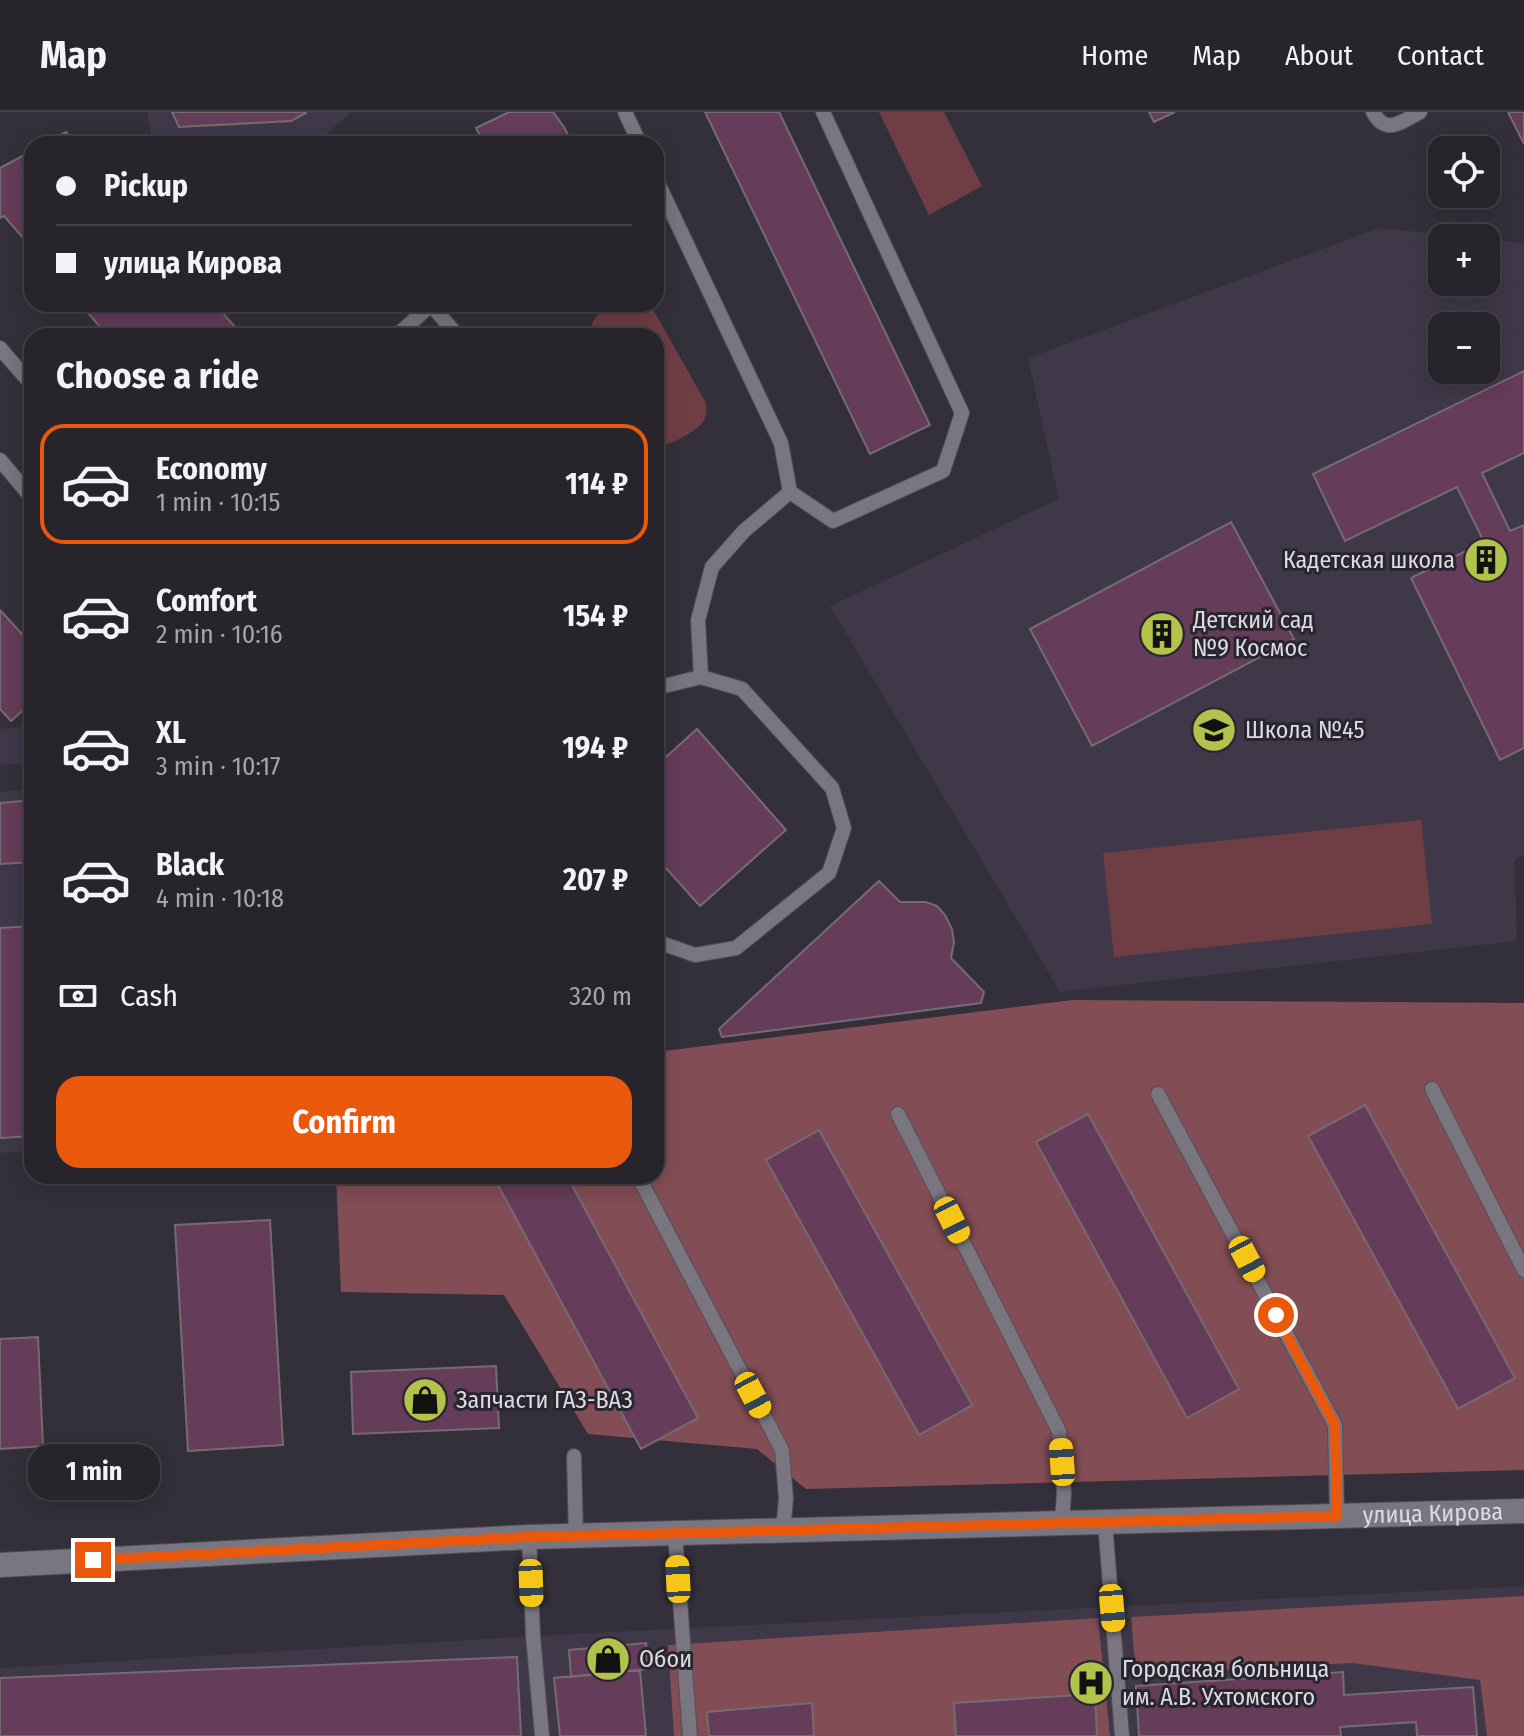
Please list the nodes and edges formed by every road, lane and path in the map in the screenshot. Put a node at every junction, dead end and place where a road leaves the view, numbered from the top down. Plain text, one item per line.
1 (625, 112) edge
2 (823, 112) edge
3 (1373, 112) edge
4 (1420, 112) edge
5 (636, 136) edge
6 (664, 196) edge
7 (423, 312) edge
8 (437, 312) edge
9 (405, 328) edge
10 (451, 328) edge
11 (0, 348) edge
12 (24, 376) edge
13 (0, 460) edge
14 (24, 488) edge
15 (790, 492) junction
16 (701, 677) junction
17 (664, 686) edge
18 (664, 944) edge
19 (1432, 1089) dead end
20 (1158, 1094) dead end
21 (898, 1114) dead end
22 (642, 1184) edge
23 (1524, 1270) edge
24 (574, 1456) dead end
25 (1524, 1511) edge
26 (1337, 1516) junction
27 (1105, 1522) junction
28 (1062, 1523) junction
29 (783, 1530) junction
30 (675, 1533) junction
31 (576, 1536) junction
32 (529, 1537) junction
33 (0, 1565) edge
34 (542, 1736) edge
35 (690, 1736) edge
36 (1122, 1736) edge

1 - 5 lane
2 - 15 lane
3 - 4 lane
6 - 15 lane
7 - 9 lane
8 - 10 lane
11 - 12 lane
13 - 14 lane
15 - 16 lane
16 - 17 lane
16 - 18 lane
19 - 23 lane
20 - 26 lane
21 - 28 lane
22 - 29 lane
24 - 31 lane
25 - 26 main road, улица Кирова
26 - 27 main road, улица Кирова
27 - 28 main road, улица Кирова
27 - 36 lane
28 - 29 main road, улица Кирова
29 - 30 main road, улица Кирова
30 - 31 main road, улица Кирова
30 - 35 lane
31 - 32 main road, улица Кирова
32 - 33 main road, улица Кирова
32 - 34 lane

